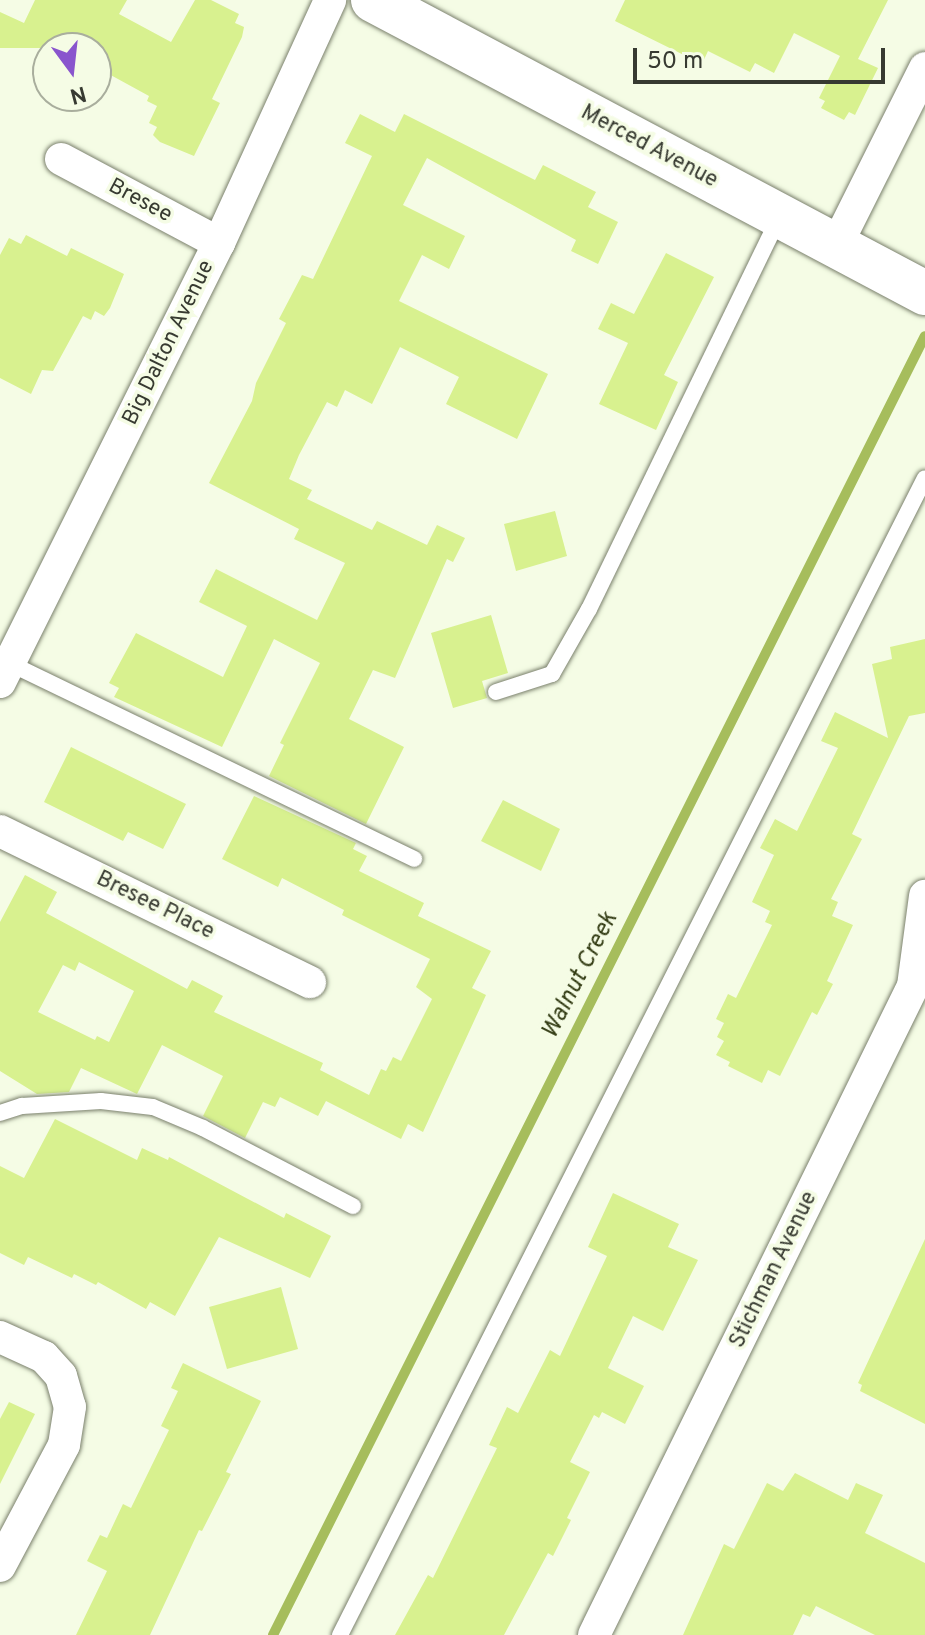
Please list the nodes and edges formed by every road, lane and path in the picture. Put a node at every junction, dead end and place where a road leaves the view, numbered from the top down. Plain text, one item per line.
1 (330, 0) edge
2 (373, 0) edge
3 (925, 68) edge
4 (61, 159) dead end
5 (779, 217) junction
6 (219, 243) junction
7 (836, 246) junction
8 (925, 293) edge
9 (925, 478) edge
10 (5, 673) edge
11 (496, 692) dead end
12 (0, 831) edge
13 (414, 859) dead end
14 (925, 896) edge
15 (310, 982) dead end
16 (0, 1113) edge
17 (353, 1206) dead end
18 (0, 1337) edge
19 (0, 1566) edge
20 (340, 1635) edge
21 (594, 1635) edge

1 - 6 street, Big Dalton Avenue
2 - 5 main road, Merced Avenue
3 - 7 street
4 - 6 street, Bresee
5 - 7 main road, Merced Avenue
5 - 11 lane
6 - 10 street, Big Dalton Avenue
7 - 8 main road, Merced Avenue
9 - 20 lane
10 - 13 lane
12 - 15 street, Bresee Place
14 - 21 street, Stichman Avenue
16 - 17 lane
18 - 19 street

